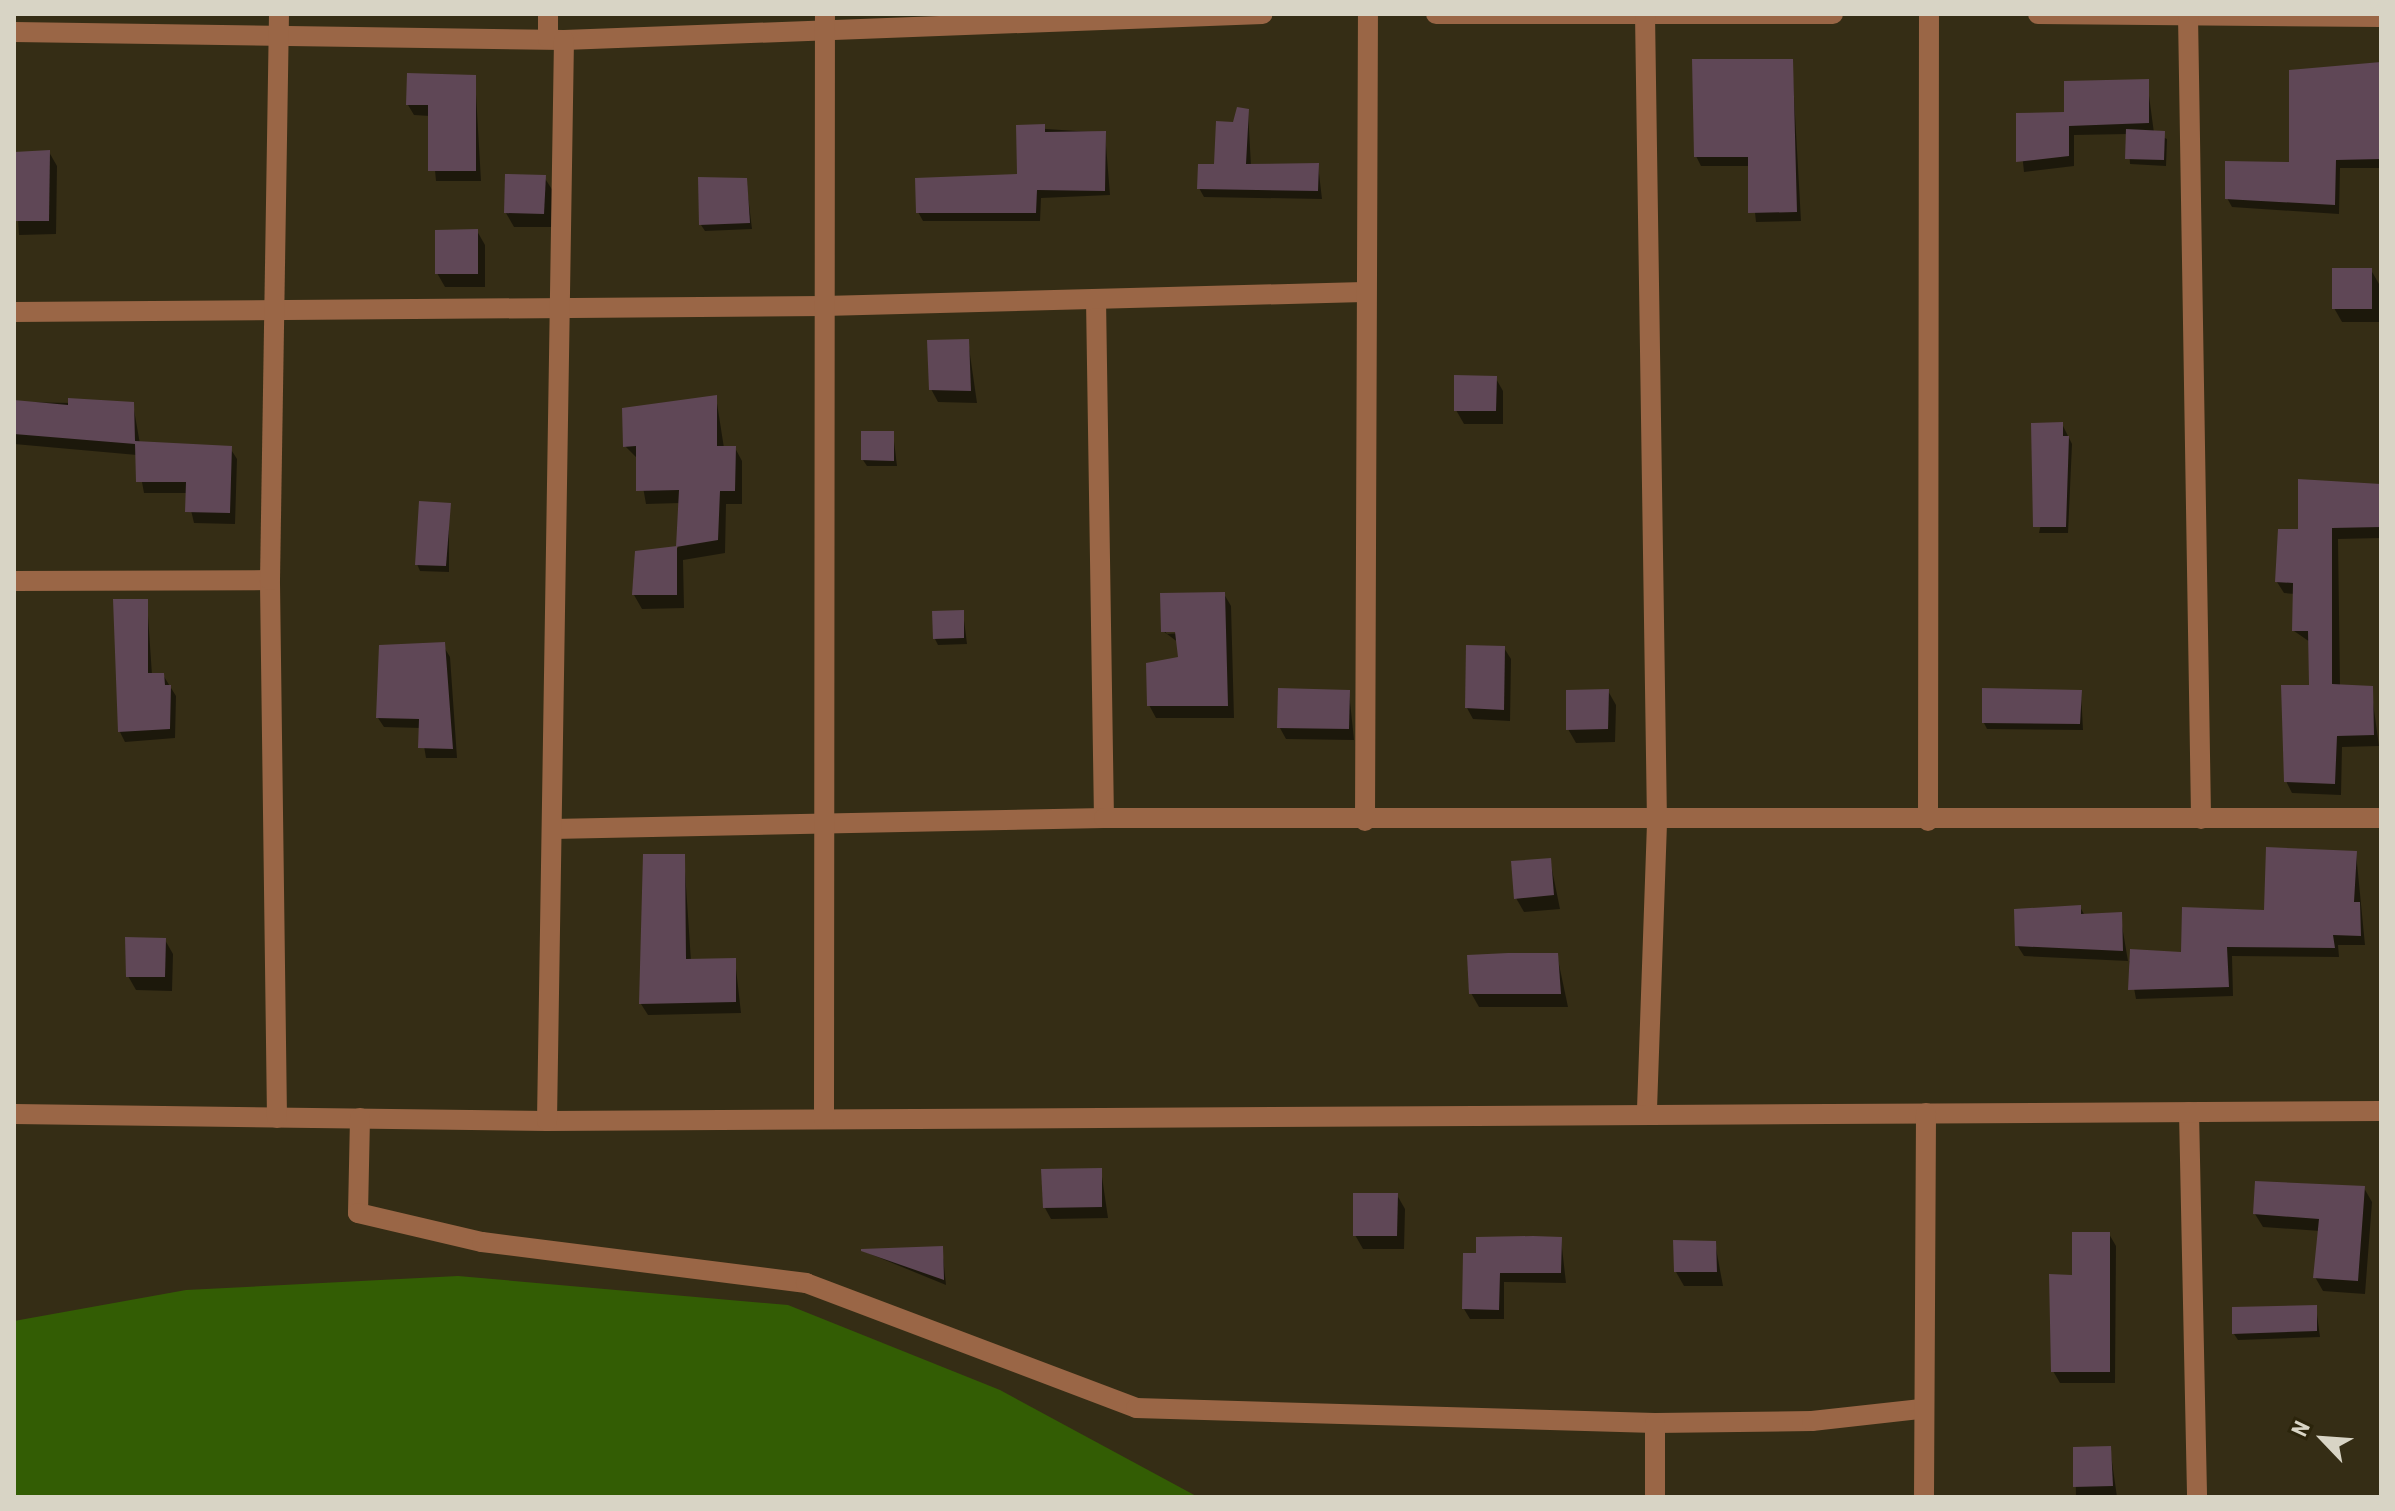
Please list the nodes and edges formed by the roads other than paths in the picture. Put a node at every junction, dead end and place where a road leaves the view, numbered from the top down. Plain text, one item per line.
1 (548, 14) edge
2 (1263, 14) edge
3 (1368, 14) edge
4 (1436, 14) edge
5 (1833, 14) edge
6 (1929, 14) edge
7 (2038, 14) edge
8 (1645, 15) edge
9 (2188, 15) edge
10 (2381, 17) edge
11 (280, 22) edge
12 (825, 22) edge
13 (14, 32) edge
14 (556, 40) junction
15 (1364, 292) junction
16 (1096, 299) junction
17 (824, 306) junction
18 (560, 307) junction
19 (275, 311) junction
20 (14, 312) edge
21 (270, 580) junction
22 (14, 581) edge
23 (1104, 818) junction
24 (2381, 818) edge
25 (2201, 819) junction
26 (1365, 821) junction
27 (1928, 821) junction
28 (1657, 823) junction
29 (824, 827) junction
30 (552, 829) junction
31 (2381, 1111) edge
32 (2189, 1112) junction
33 (1926, 1113) junction
34 (14, 1114) edge
35 (1647, 1115) junction
36 (277, 1118) junction
37 (360, 1118) junction
38 (824, 1119) junction
39 (547, 1121) junction
40 (1921, 1409) junction
41 (1655, 1423) junction
42 (1655, 1497) edge
43 (1924, 1497) edge
44 (2197, 1497) edge

1 - 14 street
2 - 12 street
3 - 15 street
4 - 8 street
5 - 8 street
6 - 27 street
7 - 9 street
8 - 28 street
9 - 10 street
9 - 25 street
11 - 13 street
11 - 14 street
11 - 19 street
12 - 14 street
12 - 17 street
14 - 18 street
15 - 16 street
15 - 26 street
16 - 17 street
16 - 23 street
17 - 18 street
17 - 29 street
18 - 19 street
18 - 30 street
19 - 20 street
19 - 21 street
21 - 22 street
21 - 36 street
23 - 26 street
23 - 29 street
24 - 25 street
25 - 27 street
26 - 28 street
27 - 28 street
28 - 35 street
29 - 30 street
29 - 38 street
30 - 39 street
31 - 32 street
32 - 33 street
32 - 44 street
33 - 35 street
33 - 40 street
34 - 36 street
35 - 38 street
36 - 37 street
37 - 39 street
37 - 41 street
38 - 39 street
40 - 41 street
40 - 43 street
41 - 42 street

